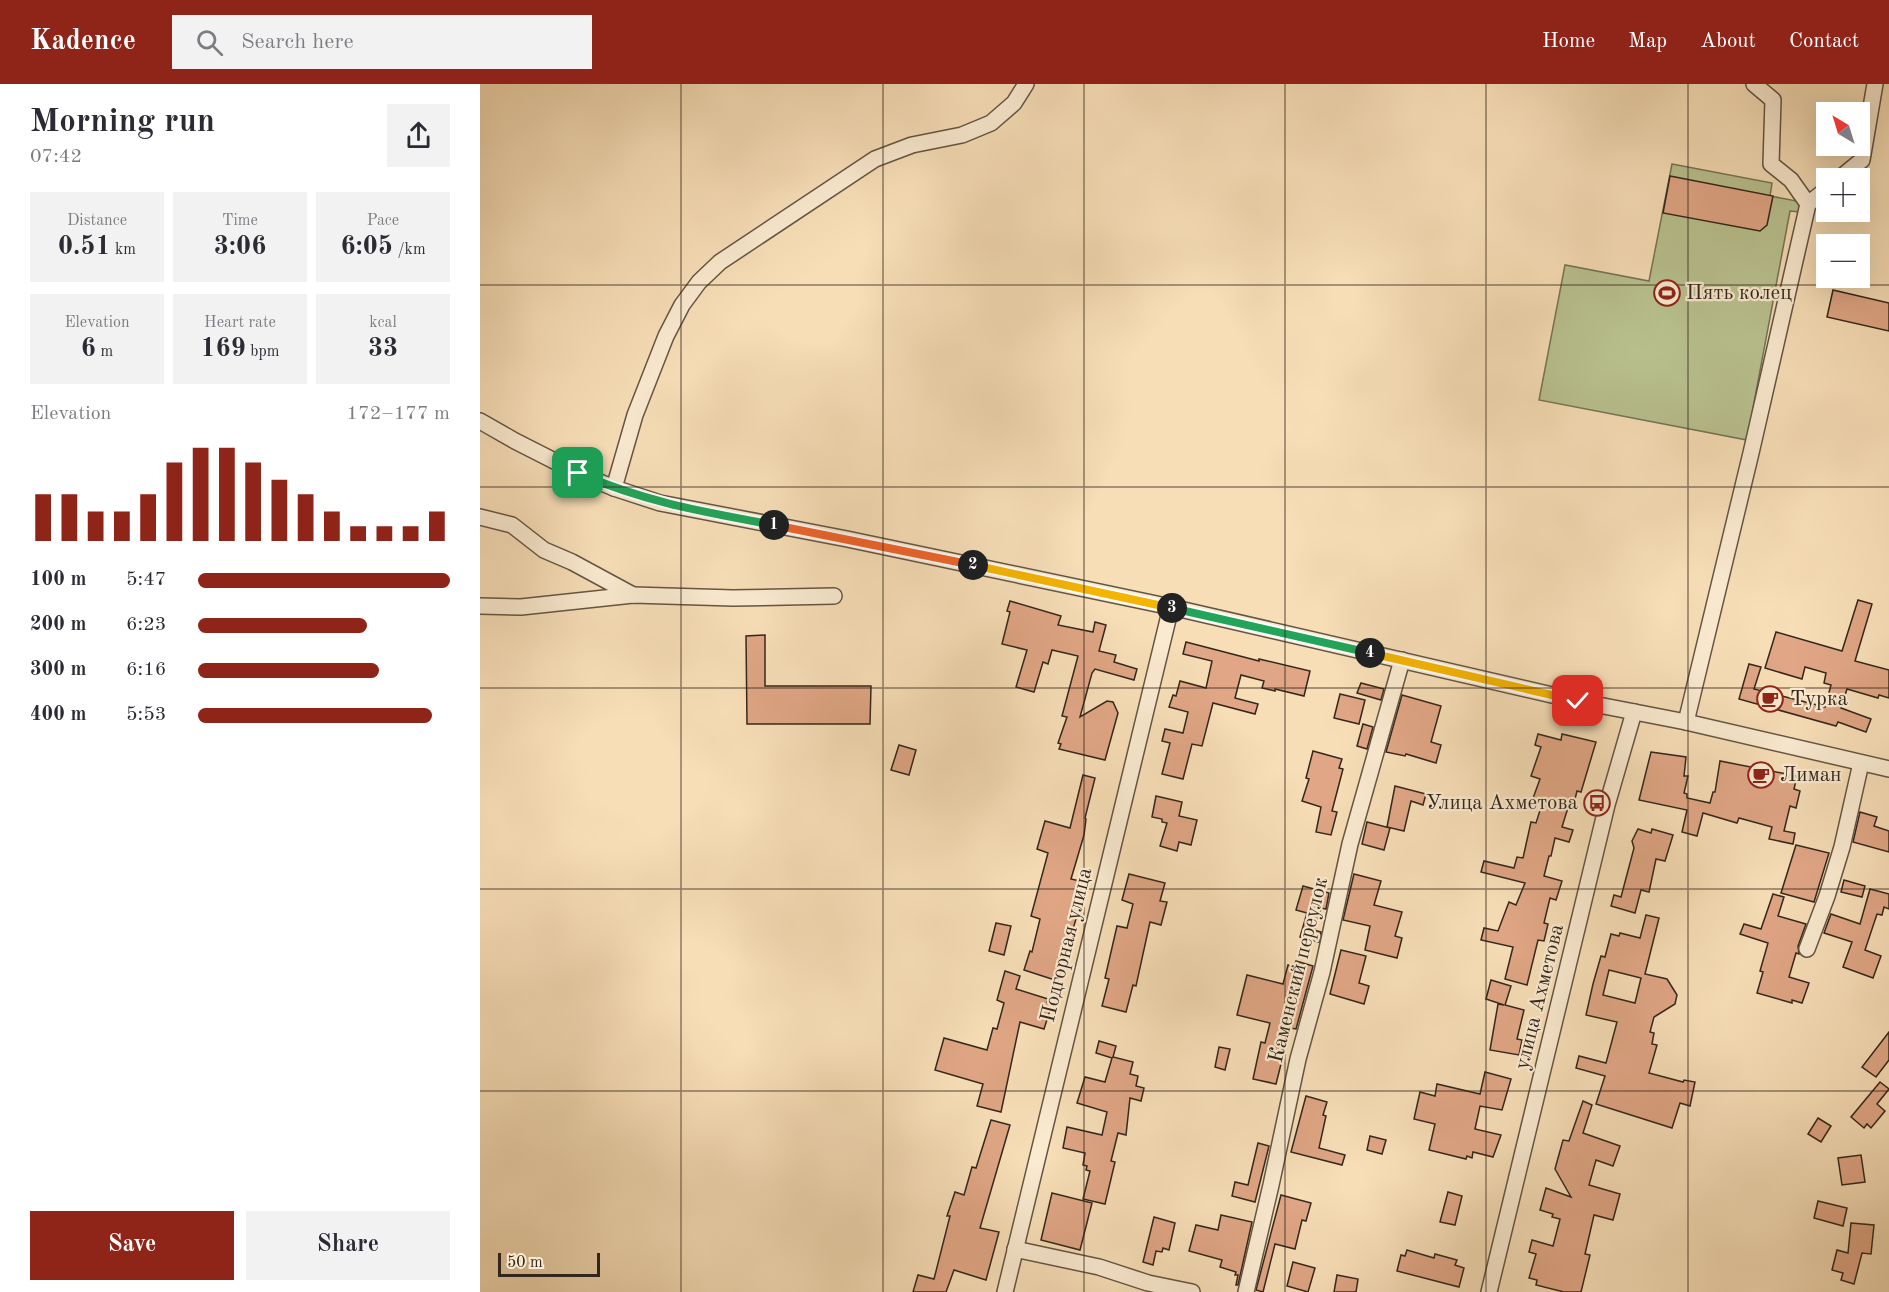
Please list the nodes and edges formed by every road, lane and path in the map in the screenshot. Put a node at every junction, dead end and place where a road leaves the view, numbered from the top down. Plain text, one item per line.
1 (1026, 84) edge
2 (1754, 84) edge
3 (1875, 84) edge
4 (1852, 168) edge
5 (1816, 198) edge
6 (1808, 204) junction
7 (480, 421) edge
8 (614, 488) junction
9 (480, 517) edge
10 (633, 595) junction
11 (834, 596) dead end
12 (480, 606) edge
13 (1171, 607) junction
14 (1402, 660) junction
15 (1634, 712) junction
16 (1686, 722) junction
17 (1861, 763) junction
18 (1889, 769) edge
19 (1807, 949) dead end
20 (1015, 1249) junction
21 (1005, 1292) edge
22 (1192, 1292) edge
23 (1246, 1292) edge
24 (1489, 1292) edge

1 - 8 street
2 - 6 street
3 - 4 street
5 - 6 street
6 - 16 street
7 - 8 street
8 - 13 street
9 - 10 street
10 - 11 street
10 - 12 street
13 - 14 street
13 - 20 street, Подгорная улица
14 - 15 street
14 - 23 street, Каменский переулок
15 - 16 street
15 - 24 street, улица Ахметова
16 - 17 street
17 - 18 street
17 - 19 street
20 - 21 street, Подгорная улица
20 - 22 street

